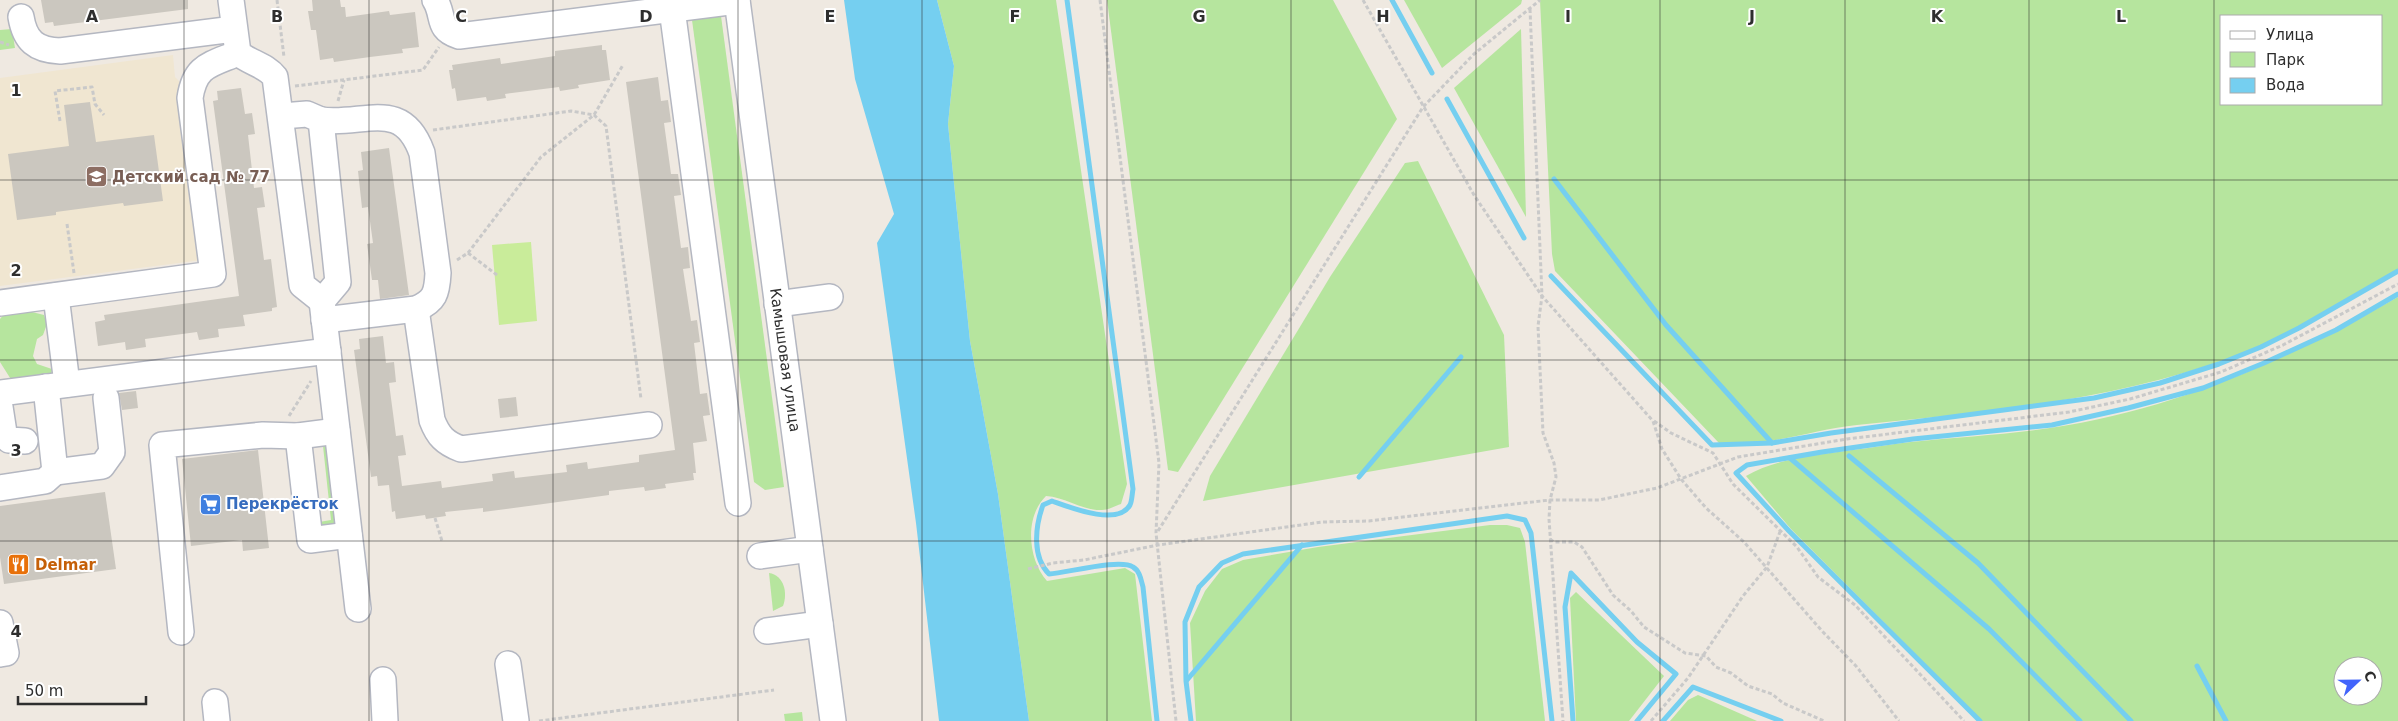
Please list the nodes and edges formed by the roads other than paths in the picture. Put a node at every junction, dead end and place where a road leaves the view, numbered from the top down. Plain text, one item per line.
1 (232, 0) edge
2 (435, 0) edge
3 (737, 1) edge
4 (672, 9) junction
5 (586, 10) edge
6 (21, 17) dead end
7 (236, 41) junction
8 (282, 116) junction
9 (321, 120) junction
10 (66, 295) junction
11 (830, 298) dead end
12 (0, 303) edge
13 (778, 304) junction
14 (416, 309) junction
15 (323, 311) junction
16 (328, 352) junction
17 (57, 386) junction
18 (0, 393) edge
19 (106, 398) dead end
20 (0, 407) edge
21 (649, 425) dead end
22 (337, 431) junction
23 (298, 436) junction
24 (25, 441) dead end
25 (55, 472) junction
26 (0, 488) edge
27 (738, 503) dead end
28 (349, 535) junction
29 (810, 549) junction
30 (760, 556) dead end
31 (358, 609) dead end
32 (0, 623) edge
33 (820, 624) junction
34 (767, 631) dead end
35 (181, 632) dead end
36 (3, 654) edge
37 (508, 664) dead end
38 (384, 680) dead end
39 (385, 721) edge
40 (516, 721) edge
41 (833, 721) edge

1 - 7 street
2 - 5 street
3 - 4 street
3 - 13 street, Камышовая улица
4 - 5 street
4 - 27 street
6 - 7 street
7 - 8 street
7 - 10 street
8 - 9 street
8 - 15 street
9 - 14 street
9 - 15 street
10 - 12 street
10 - 17 street
11 - 13 street
13 - 29 street, Камышовая улица
14 - 15 street
14 - 21 street
15 - 16 street
16 - 17 street
16 - 22 street
17 - 18 street
17 - 25 street
19 - 25 street
20 - 24 street
22 - 23 street
22 - 28 street
23 - 28 street
23 - 35 street
25 - 26 street
28 - 31 street
29 - 30 street
29 - 33 street, Камышовая улица
32 - 36 street
33 - 34 street
33 - 41 street, Камышовая улица
37 - 40 street
38 - 39 street

